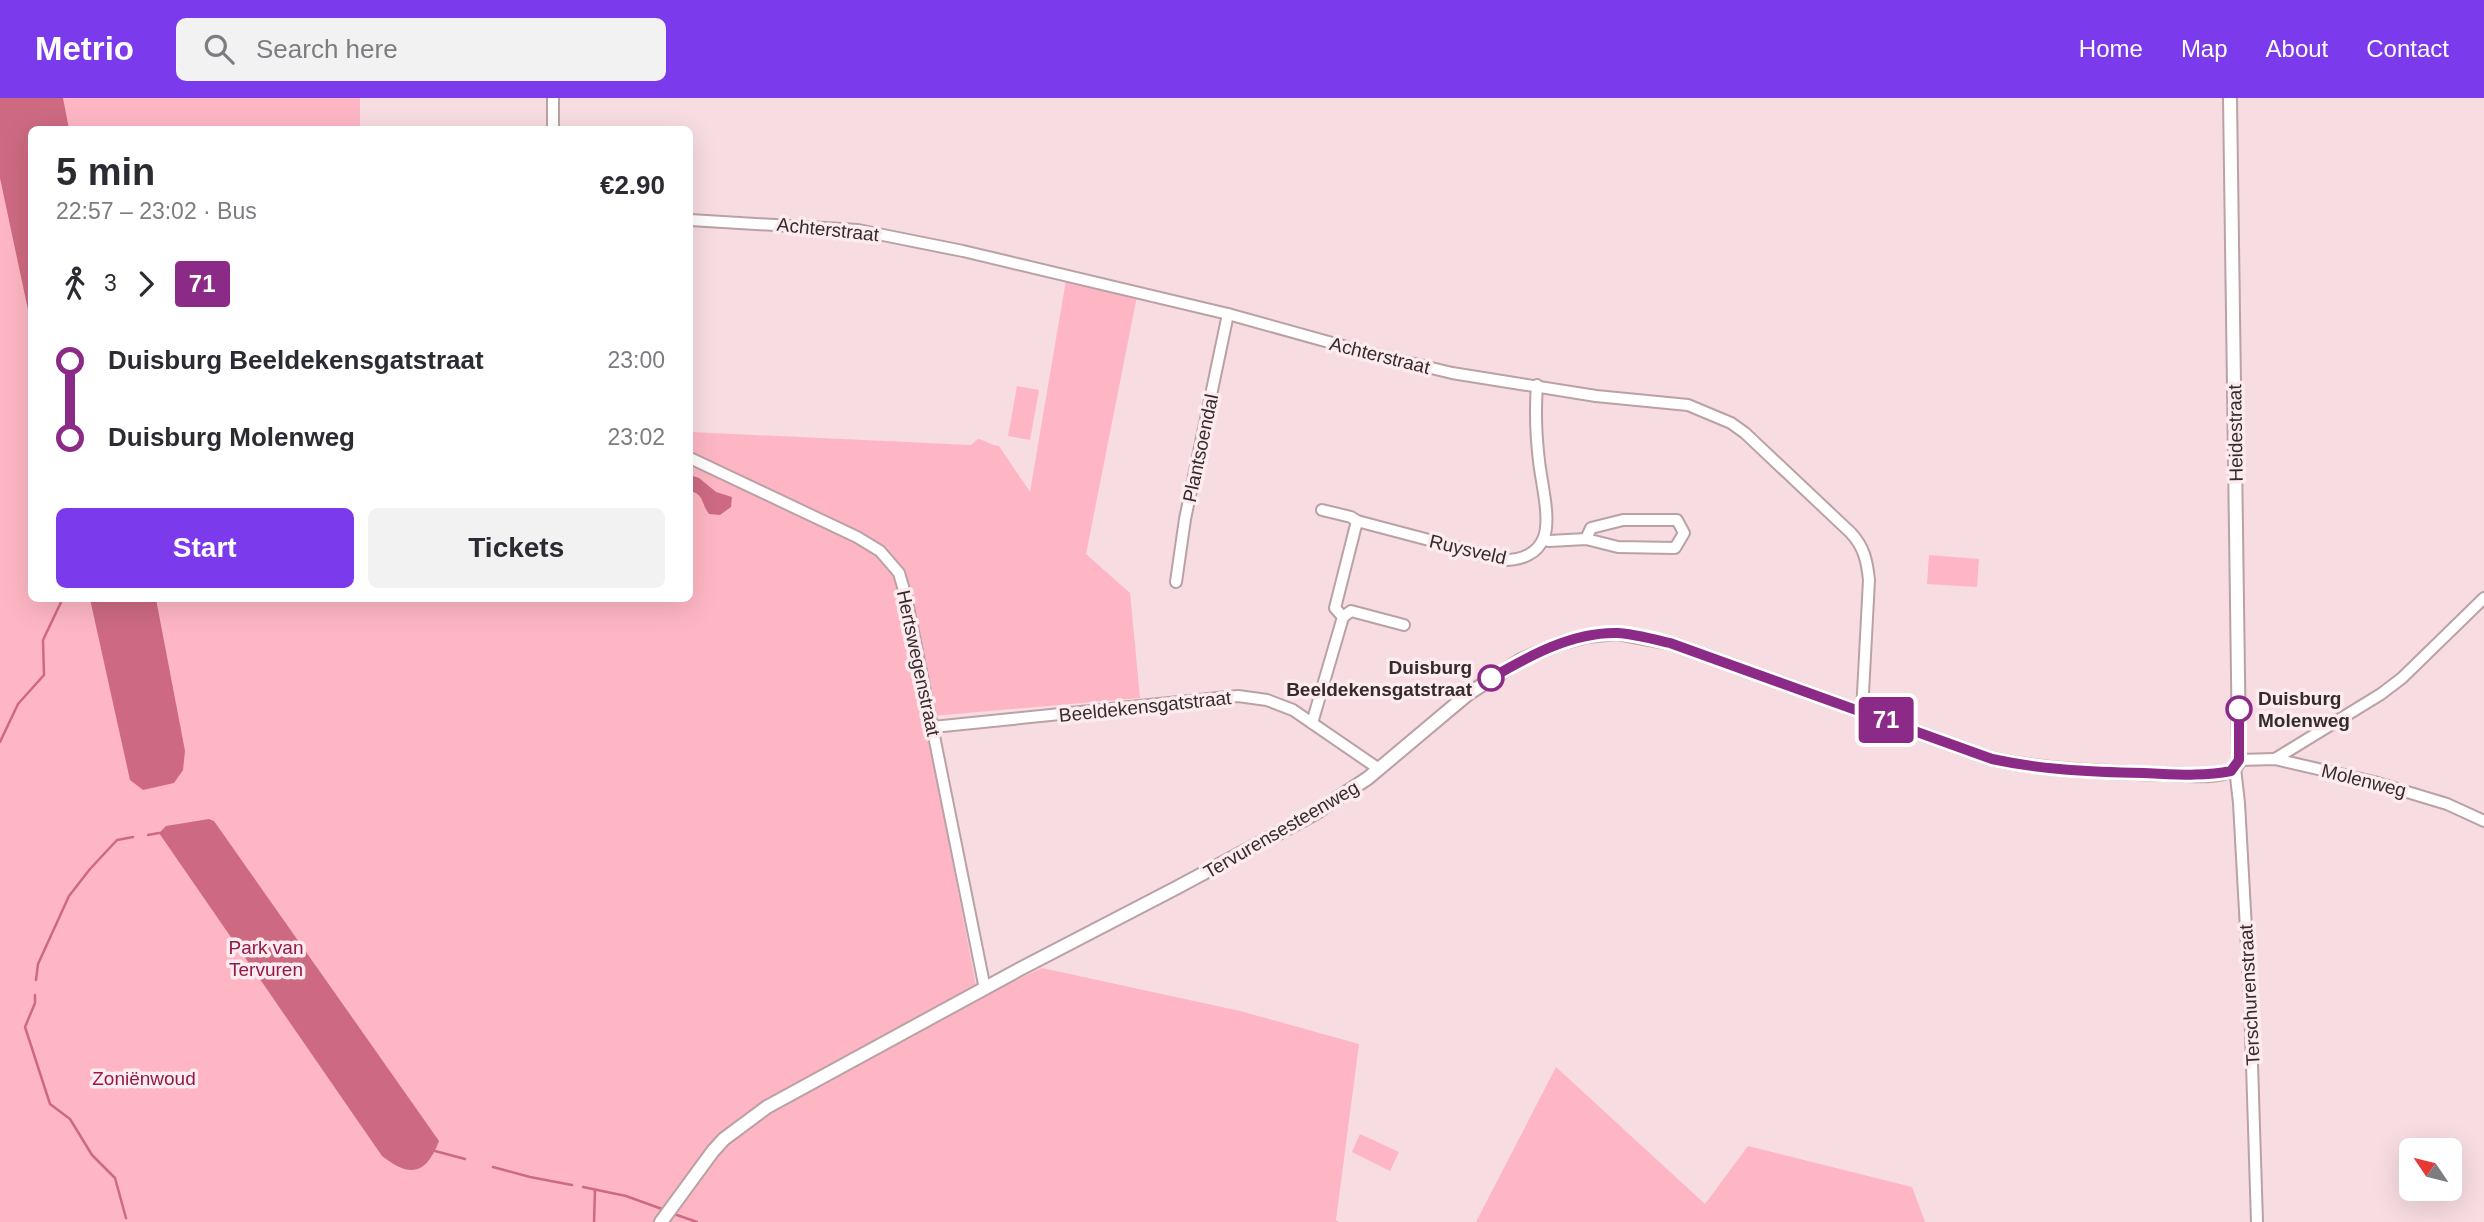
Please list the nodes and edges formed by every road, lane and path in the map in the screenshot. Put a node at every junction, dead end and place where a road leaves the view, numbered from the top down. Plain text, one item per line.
1 (553, 98) edge
2 (2230, 98) edge
3 (553, 126) edge
4 (693, 220) edge
5 (1228, 314) junction
6 (1537, 385) junction
7 (693, 459) edge
8 (1322, 510) dead end
9 (1357, 522) junction
10 (1544, 539) junction
11 (1586, 539) junction
12 (1176, 582) dead end
13 (2484, 598) edge
14 (1343, 617) junction
15 (1404, 625) dead end
16 (1862, 712) junction
17 (1311, 723) junction
18 (933, 727) junction
19 (2275, 759) junction
20 (2237, 764) junction
21 (1379, 769) junction
22 (2484, 821) edge
23 (985, 989) junction
24 (661, 1222) edge
25 (2257, 1222) edge

1 - 3 street
2 - 20 street, Heidestraat
4 - 5 street, Achterstraat
5 - 6 street, Achterstraat
5 - 12 street, Plantsoendal
6 - 10 street
6 - 16 street, Achterstraat
7 - 18 street, Hertswegenstraat
8 - 9 street, Ruysveld
9 - 10 street, Ruysveld
9 - 14 street
10 - 11 street
11 - 11 street
13 - 19 street
14 - 15 street
14 - 17 street
16 - 20 street, Tervurensesteenweg
16 - 21 street, Tervurensesteenweg
17 - 18 street, Beeldekensgatstraat
17 - 21 street, Beeldekensgatstraat
18 - 23 street, Hertswegenstraat
19 - 20 street, Molenweg
19 - 22 street, Molenweg
20 - 25 street, Terschurenstraat
21 - 23 street, Tervurensesteenweg
23 - 24 street, Tervurensesteenweg

